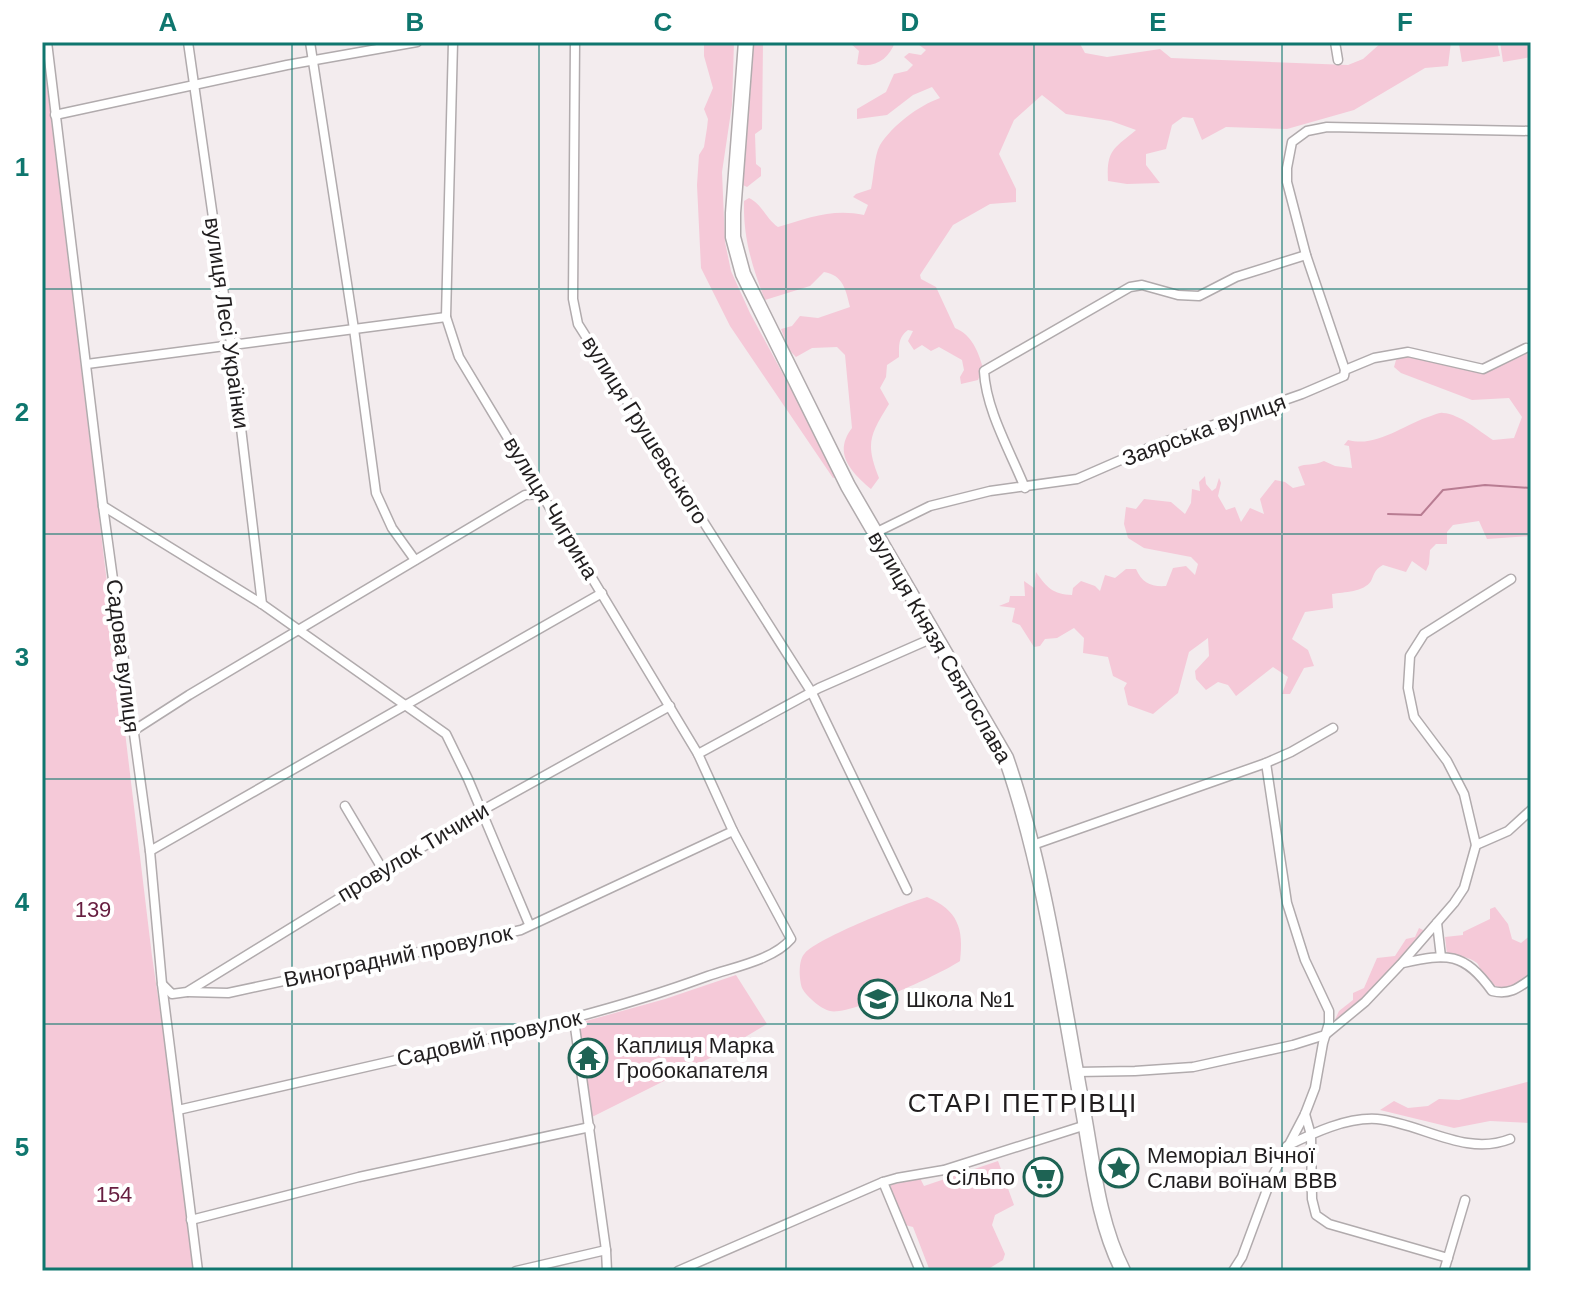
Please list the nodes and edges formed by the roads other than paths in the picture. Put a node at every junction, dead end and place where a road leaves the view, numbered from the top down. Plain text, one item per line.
1 (47, 42) edge
2 (188, 42) edge
3 (310, 42) edge
4 (417, 42) edge
5 (453, 42) edge
6 (575, 42) edge
7 (746, 42) edge
8 (1335, 42) edge
9 (1338, 60) dead end
10 (313, 61) junction
11 (194, 84) junction
12 (55, 115) junction
13 (1531, 131) edge
14 (1306, 255) junction
15 (446, 317) junction
16 (354, 329) junction
17 (231, 344) junction
18 (1526, 348) dead end
19 (87, 364) junction
20 (1345, 370) junction
21 (1025, 488) junction
22 (543, 494) junction
23 (103, 506) junction
24 (875, 533) junction
25 (415, 560) junction
26 (1511, 579) dead end
27 (602, 593) junction
28 (262, 604) junction
29 (300, 630) junction
30 (935, 637) junction
31 (812, 693) junction
32 (404, 705) junction
33 (670, 706) junction
34 (1333, 728) dead end
35 (133, 731) junction
36 (698, 754) junction
37 (1266, 763) junction
38 (345, 806) dead end
39 (1531, 810) edge
40 (481, 811) junction
41 (733, 831) junction
42 (1476, 845) junction
43 (1030, 846) junction
44 (150, 851) junction
45 (383, 870) junction
46 (907, 890) dead end
47 (1437, 923) junction
48 (529, 924) junction
49 (791, 939) joint
50 (1441, 957) junction
51 (1401, 964) junction
52 (1531, 979) edge
53 (162, 984) junction
54 (187, 992) junction
55 (574, 1020) junction
56 (1325, 1035) junction
57 (1076, 1072) junction
58 (178, 1110) junction
59 (1305, 1114) junction
60 (1086, 1125) junction
61 (590, 1127) junction
62 (1311, 1135) junction
63 (1510, 1139) dead end
64 (1287, 1146) junction
65 (883, 1182) junction
66 (1465, 1200) dead end
67 (191, 1220) junction
68 (606, 1250) junction
69 (1448, 1258) junction
70 (198, 1271) edge
71 (516, 1271) edge
72 (607, 1271) edge
73 (678, 1271) edge
74 (920, 1271) edge
75 (1123, 1271) edge
76 (1233, 1271) edge
77 (1444, 1271) edge

1 - 12 street, Садова вулиця
2 - 11 street, вулиця Лесі Українки
3 - 10 street
4 - 10 street
5 - 15 street, вулиця Чигрина
6 - 31 street, вулиця Грушевського
7 - 24 main road, вулиця Князя Святослава
8 - 9 street
10 - 11 street
10 - 16 street
11 - 12 street
11 - 17 street, вулиця Лесі Українки
12 - 19 street, Садова вулиця
13 - 14 street
14 - 20 street
14 - 21 street
15 - 16 street
15 - 22 street, вулиця Чигрина
16 - 17 street
16 - 25 street
17 - 19 street
17 - 28 street, вулиця Лесі Українки
18 - 20 street, Заярська вулиця
19 - 23 street, Садова вулиця
20 - 21 street, Заярська вулиця
21 - 24 street, Заярська вулиця
22 - 25 street
22 - 27 street, вулиця Чигрина
23 - 28 street
23 - 35 street, Садова вулиця
24 - 30 main road, вулиця Князя Святослава
25 - 29 street
26 - 42 street
27 - 32 street
27 - 33 street, вулиця Чигрина
28 - 29 street
29 - 32 street
29 - 35 street
30 - 31 street
30 - 43 main road, вулиця Князя Святослава
31 - 36 street
31 - 46 street, вулиця Грушевського
32 - 40 street
32 - 44 street
33 - 36 street, вулиця Чигрина
33 - 40 street, провулок Тичини
34 - 37 street
35 - 44 street, Садова вулиця
36 - 41 street, вулиця Чигрина
37 - 43 street
37 - 56 street
38 - 45 street
39 - 42 street
40 - 45 street, провулок Тичини
40 - 48 street
41 - 48 street, Виноградний провулок
41 - 49 street, вулиця Чигрина
42 - 47 street
43 - 57 main road, вулиця Князя Святослава
44 - 53 street, Садова вулиця
45 - 54 street, провулок Тичини
47 - 50 street
47 - 51 street
48 - 54 street, Виноградний провулок
49 - 55 street, Садовий провулок
50 - 51 street
50 - 52 street
51 - 56 street
53 - 54 street
53 - 58 street, Садова вулиця
55 - 58 street, Садовий провулок
55 - 61 street
56 - 57 street
56 - 59 street
57 - 60 main road, вулиця Князя Святослава
58 - 67 street, Садова вулиця
59 - 62 street
59 - 64 street
60 - 65 street
60 - 75 main road, вулиця Князя Святослава
61 - 67 street
61 - 68 street
62 - 63 street
62 - 64 street
62 - 69 street
64 - 76 street
65 - 73 street
65 - 74 street
66 - 69 street
67 - 70 street, Садова вулиця
68 - 71 street
68 - 72 street
69 - 77 street

